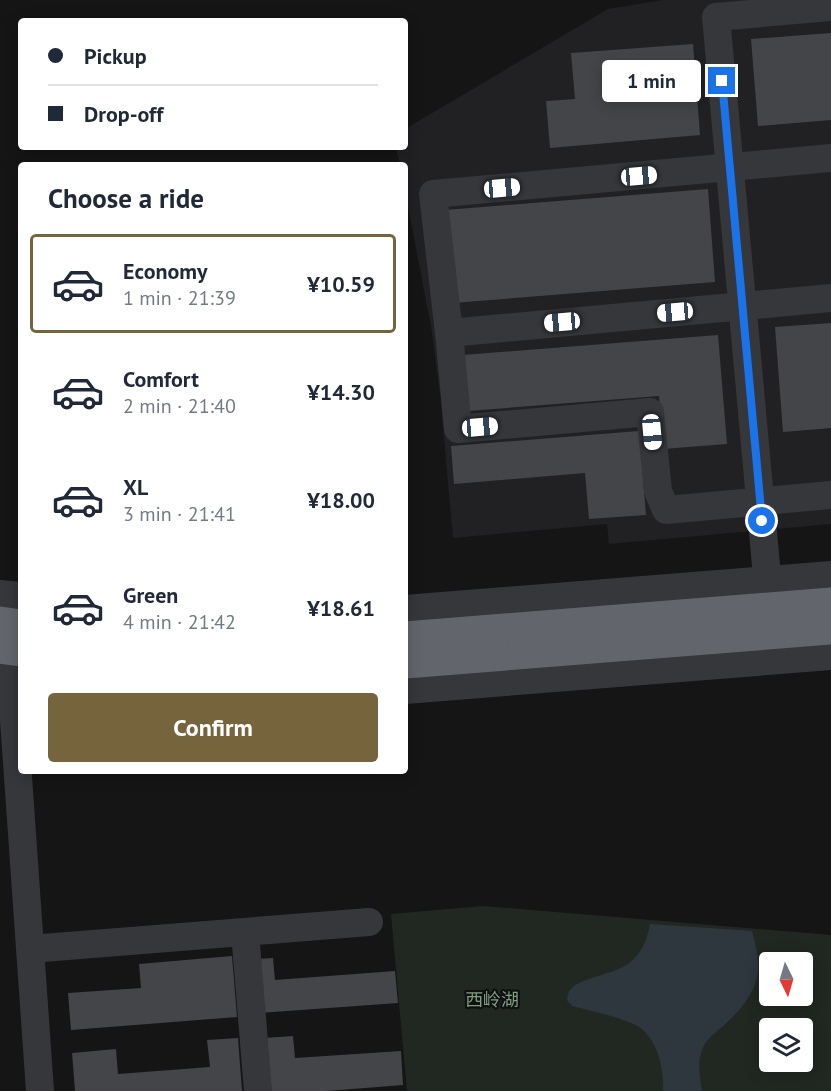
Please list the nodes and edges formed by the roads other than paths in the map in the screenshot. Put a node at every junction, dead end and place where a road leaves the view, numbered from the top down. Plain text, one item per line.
1 (831, 7) edge
2 (831, 158) edge
3 (730, 167) junction
4 (831, 298) edge
5 (742, 306) junction
6 (449, 333) junction
7 (831, 495) edge
8 (760, 501) junction
9 (831, 575) edge
10 (0, 594) edge
11 (769, 594) junction
12 (18, 596) edge
13 (831, 604) edge
14 (408, 609) edge
15 (831, 628) edge
16 (408, 638) edge
17 (10, 653) edge
18 (831, 656) edge
19 (408, 662) edge
20 (408, 690) edge
21 (18, 771) edge
22 (18, 774) edge
23 (369, 922) dead end
24 (245, 932) junction
25 (30, 949) junction
26 (40, 1091) edge
27 (258, 1091) edge

1 - 3 street
2 - 3 street
3 - 5 street
3 - 6 street
4 - 5 street
5 - 6 street
5 - 8 street
6 - 8 street
7 - 8 street
8 - 11 street
9 - 11 street
10 - 12 street
11 - 13 highway
11 - 14 street
11 - 16 highway
15 - 19 highway
17 - 21 street
18 - 20 street
22 - 25 street
23 - 24 street
24 - 25 street
24 - 27 street
25 - 26 street

